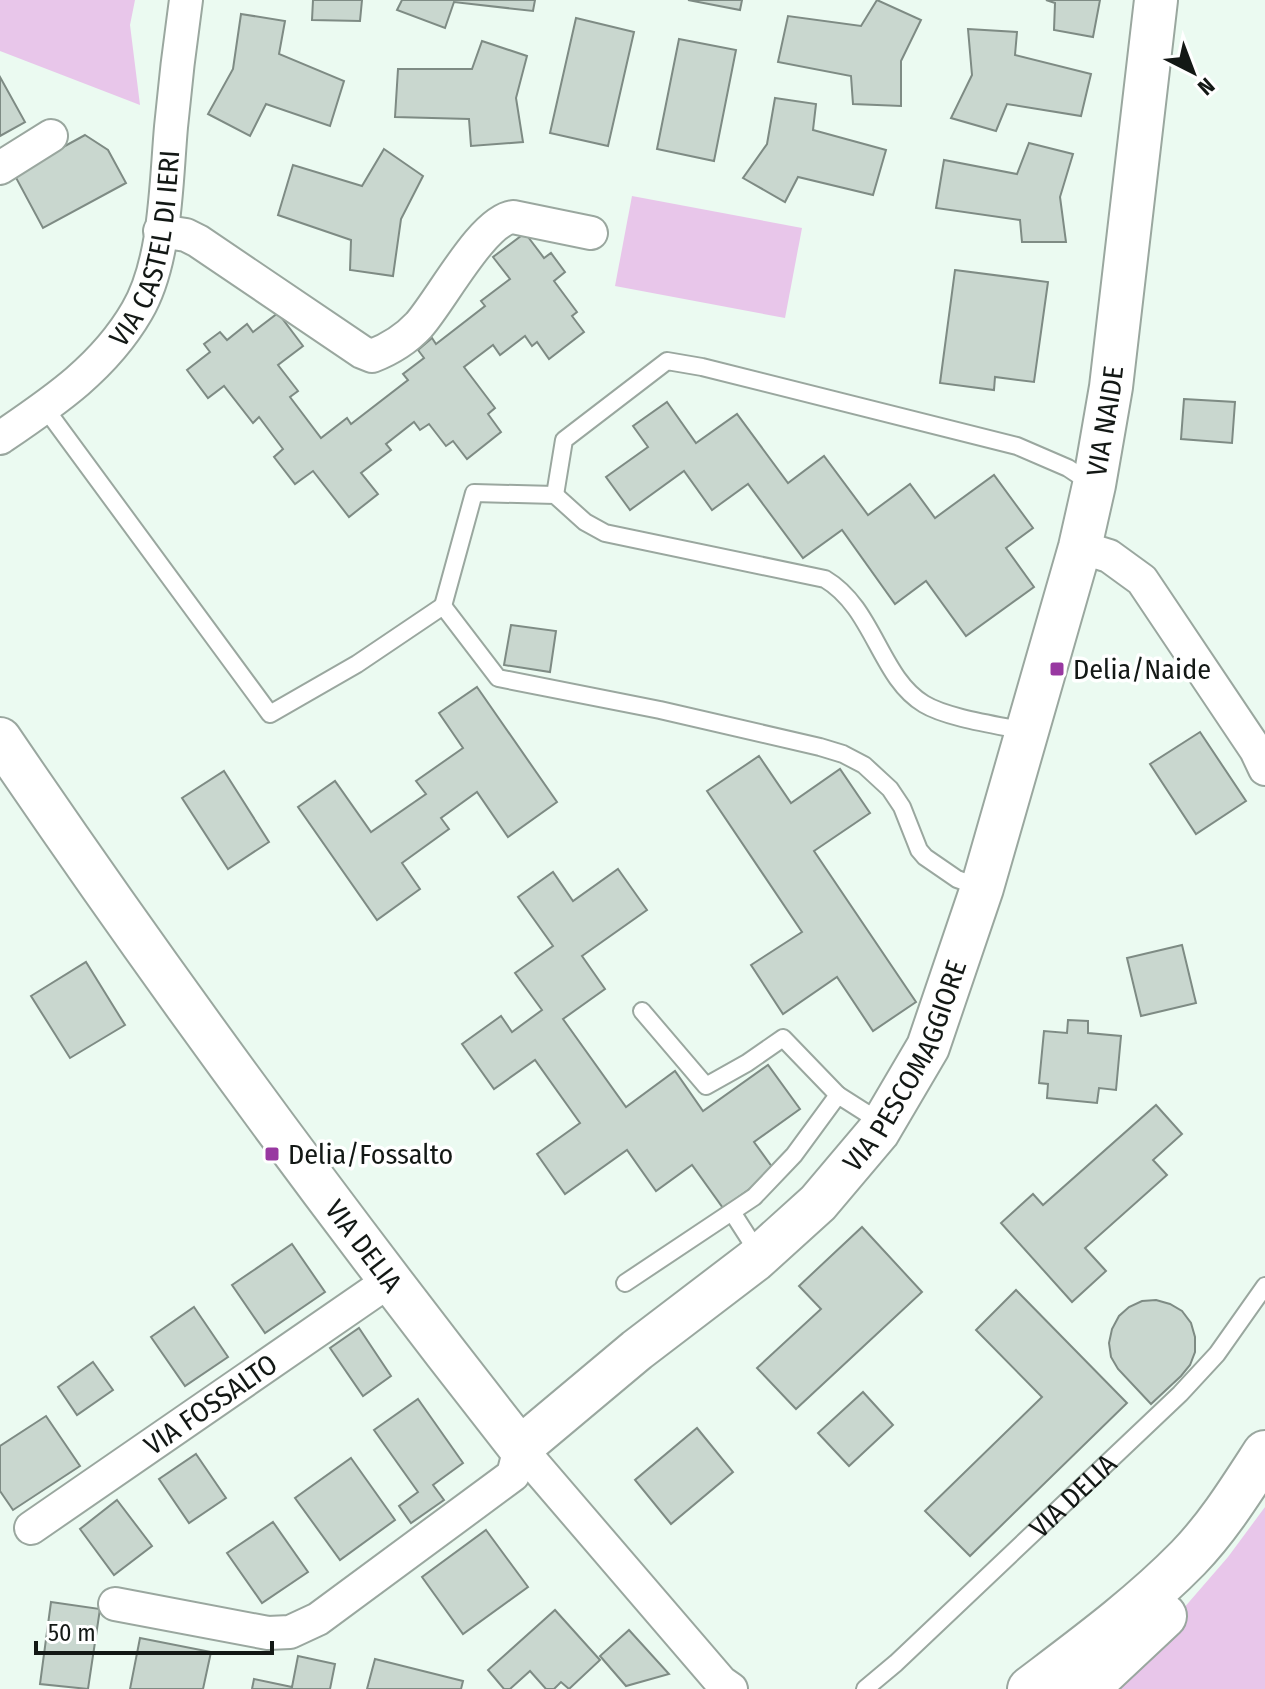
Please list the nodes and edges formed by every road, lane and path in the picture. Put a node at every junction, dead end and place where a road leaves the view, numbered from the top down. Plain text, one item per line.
1 (186, 0) edge
2 (1156, 0) edge
3 (51, 136) dead end
4 (0, 168) edge
5 (160, 231) junction
6 (591, 233) dead end
7 (45, 408) junction
8 (0, 438) edge
9 (1094, 485) junction
10 (555, 495) junction
11 (1080, 547) junction
12 (443, 606) junction
13 (1028, 732) junction
14 (0, 739) edge
15 (1262, 758) edge
16 (982, 888) junction
17 (642, 1011) dead end
18 (838, 1095) junction
19 (883, 1124) junction
20 (732, 1212) junction
21 (760, 1255) junction
22 (389, 1281) junction
23 (625, 1283) dead end
24 (1265, 1286) edge
25 (520, 1448) junction
26 (1265, 1453) edge
27 (1265, 1479) edge
28 (31, 1528) dead end
29 (115, 1604) dead end
30 (731, 1689) edge
31 (865, 1689) edge
32 (1030, 1689) edge
33 (1086, 1689) edge

1 - 5 street, VIA CASTEL DI IERI
2 - 9 street, VIA NAIDE
3 - 4 street
5 - 6 street
5 - 7 street, VIA CASTEL DI IERI
7 - 8 street, VIA CASTEL DI IERI
7 - 12 lane
9 - 10 lane
9 - 11 street, VIA NAIDE
10 - 12 lane
10 - 13 lane
11 - 13 street, VIA PESCOMAGGIORE
11 - 15 street
12 - 16 lane
13 - 16 street, VIA PESCOMAGGIORE
14 - 22 street, VIA DELIA
16 - 19 street, VIA PESCOMAGGIORE
17 - 18 lane
18 - 19 lane
18 - 20 lane
19 - 21 street, VIA PESCOMAGGIORE
20 - 21 lane
20 - 23 lane
21 - 25 street, VIA PESCOMAGGIORE
22 - 25 street, VIA DELIA
22 - 28 street, VIA FOSSALTO
24 - 31 lane, VIA DELIA
25 - 29 street
25 - 30 street, VIA DELIA
26 - 32 highway
27 - 33 highway

